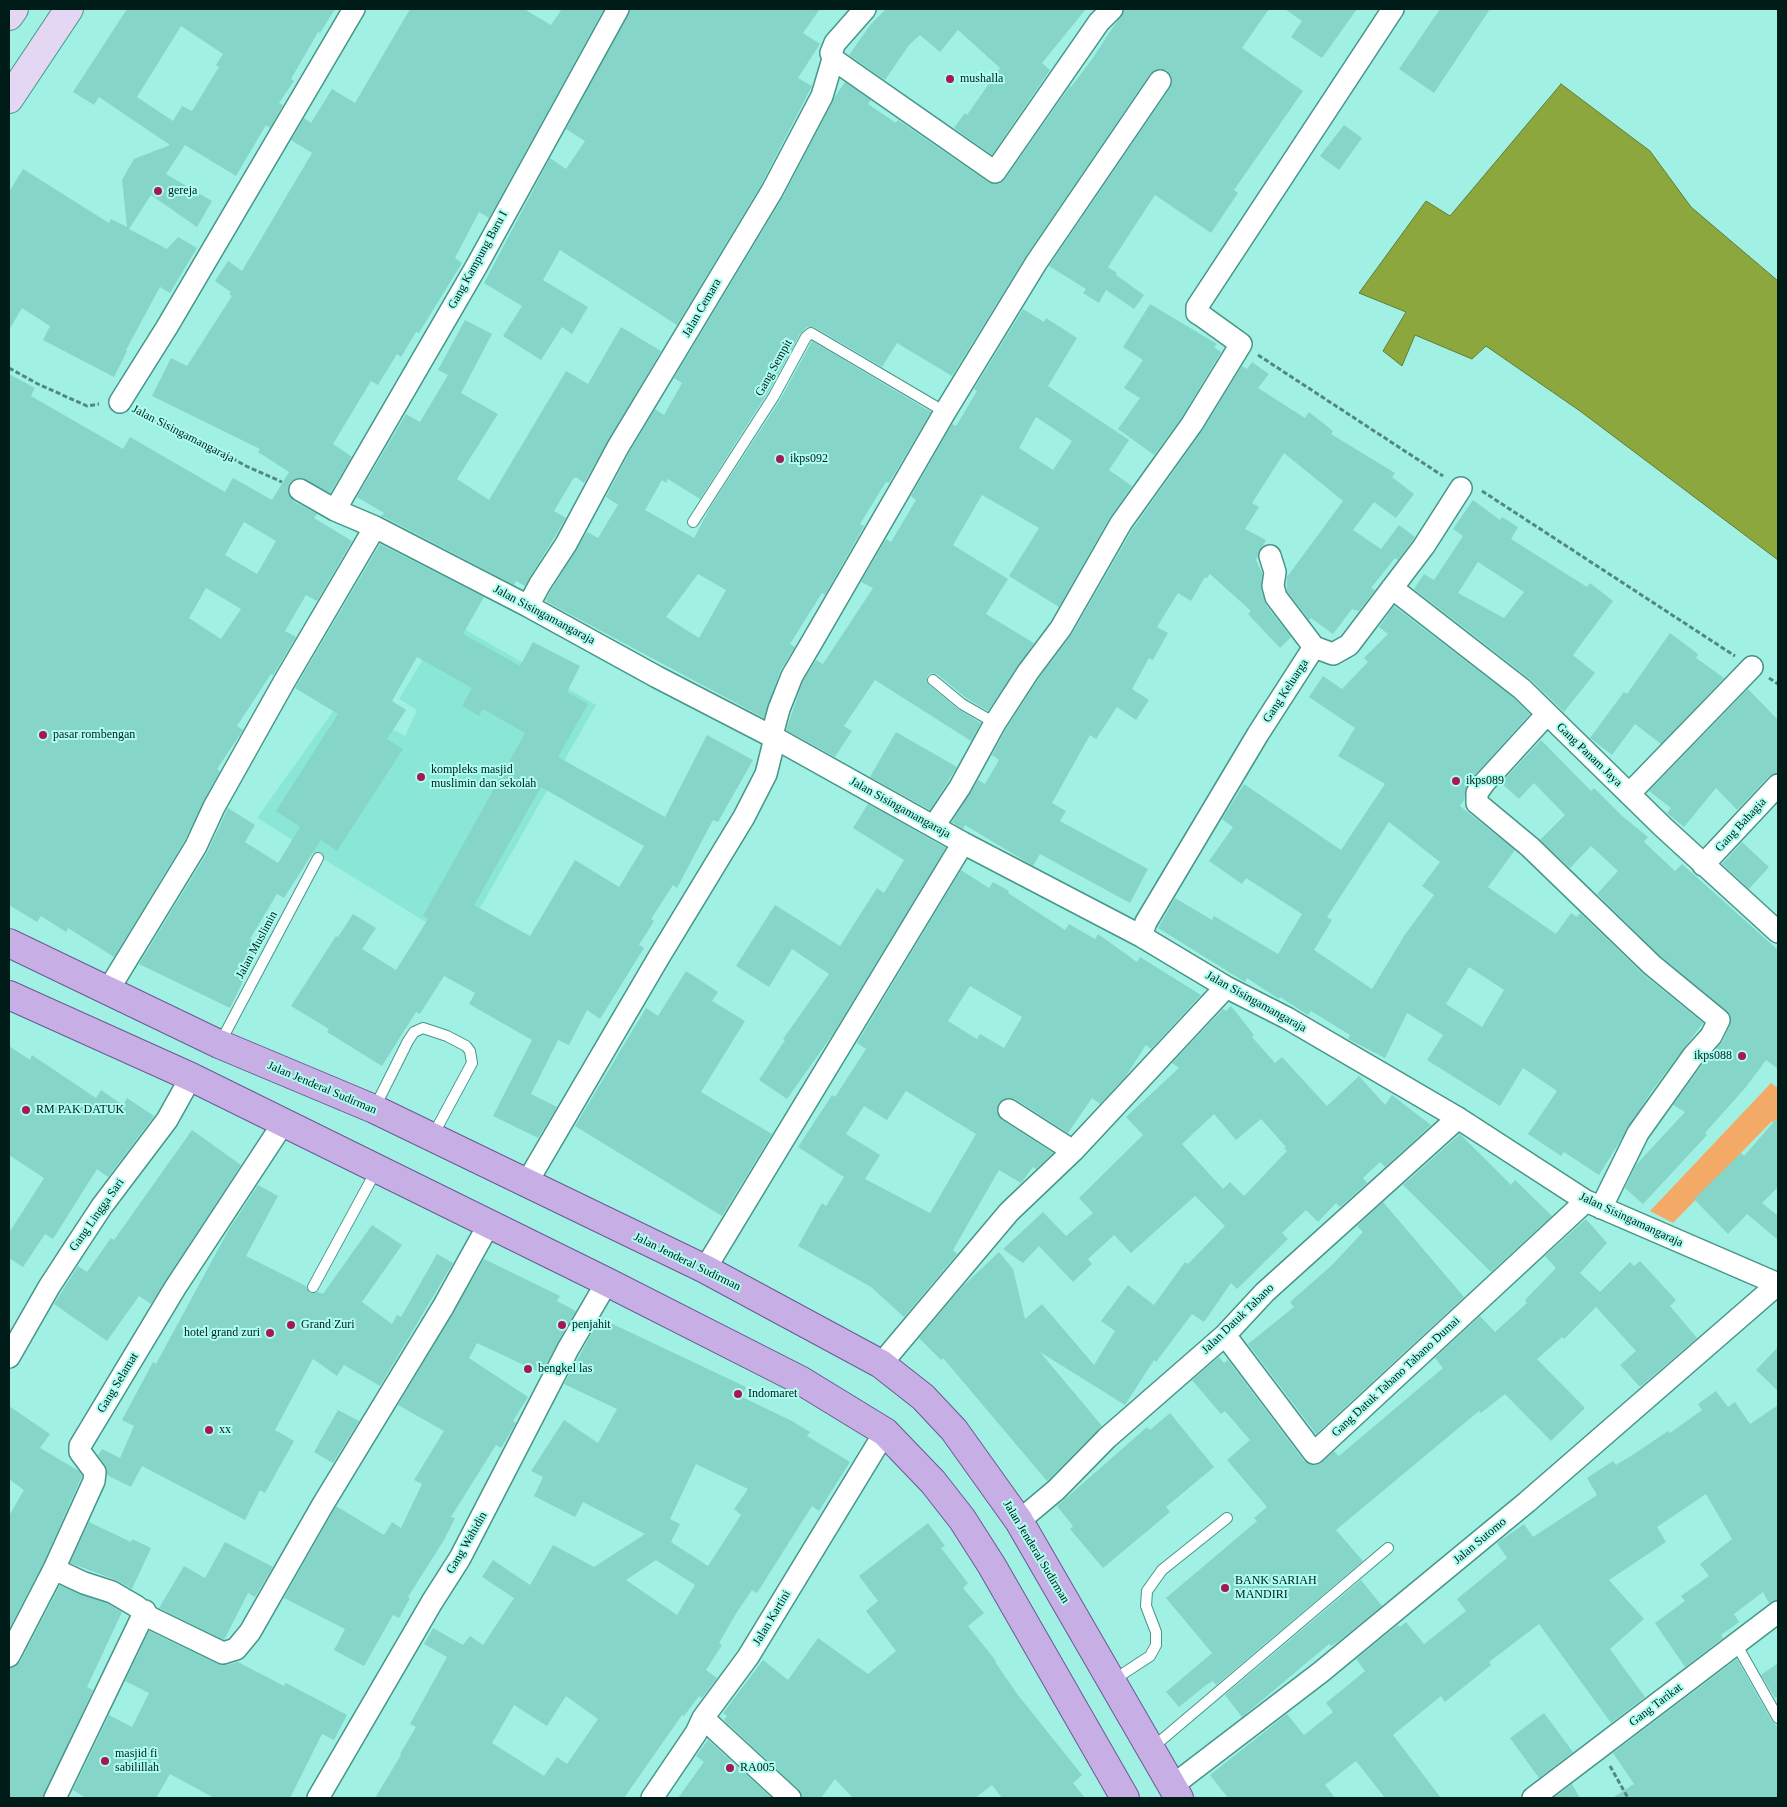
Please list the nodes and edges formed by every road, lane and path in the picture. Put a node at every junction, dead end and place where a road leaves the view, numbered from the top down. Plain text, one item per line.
1 (14, 9) edge
2 (69, 9) edge
3 (354, 9) edge
4 (618, 9) edge
5 (865, 9) edge
6 (1112, 9) edge
7 (1393, 9) edge
8 (9, 16) edge
9 (833, 59) junction
10 (1160, 81) dead end
11 (9, 99) edge
12 (1241, 344) junction
13 (9, 368) edge
14 (120, 402) junction
15 (945, 412) junction
16 (1461, 488) junction
17 (300, 490) joint
18 (335, 510) junction
19 (693, 522) dead end
20 (375, 527) junction
21 (1270, 556) dead end
22 (1392, 588) junction
23 (528, 606) junction
24 (1314, 647) junction
25 (1752, 667) junction
26 (933, 680) dead end
27 (1778, 684) edge
28 (1547, 714) junction
29 (995, 723) junction
30 (775, 738) junction
31 (1778, 785) edge
32 (1629, 794) junction
33 (934, 826) junction
34 (963, 843) junction
35 (318, 858) dead end
36 (1703, 865) junction
37 (1778, 932) edge
38 (1141, 936) junction
39 (9, 943) edge
40 (1226, 987) junction
41 (107, 992) junction
42 (10, 997) edge
43 (219, 1044) junction
44 (191, 1078) junction
45 (374, 1110) junction
46 (1009, 1110) dead end
47 (1458, 1118) junction
48 (284, 1122) junction
49 (431, 1138) junction
50 (1073, 1151) junction
51 (377, 1168) junction
52 (526, 1184) junction
53 (1593, 1204) junction
54 (489, 1224) junction
55 (705, 1269) junction
56 (607, 1282) junction
57 (1778, 1284) edge
58 (313, 1287) dead end
59 (1225, 1335) junction
60 (9, 1357) edge
61 (881, 1364) junction
62 (885, 1432) junction
63 (1228, 1518) dead end
64 (1020, 1521) junction
65 (1388, 1548) dead end
66 (54, 1569) junction
67 (145, 1612) junction
68 (1778, 1612) edge
69 (1736, 1642) junction
70 (9, 1656) edge
71 (1112, 1681) junction
72 (702, 1718) junction
73 (1778, 1718) edge
74 (1599, 1747) junction
75 (1151, 1749) junction
76 (1176, 1792) edge
77 (55, 1798) edge
78 (318, 1798) edge
79 (652, 1798) edge
80 (790, 1798) edge
81 (1125, 1798) edge
82 (1533, 1798) edge
83 (1628, 1798) edge

1 - 8 street
2 - 11 street
3 - 14 street
4 - 18 street, Gang Kampung Baru I
5 - 9 street, Jalan Cemara
6 - 9 street
7 - 12 street
9 - 23 street, Jalan Cemara
10 - 15 street
12 - 16 path
12 - 29 street
13 - 14 path, Jalan Sisingamangaraja
14 - 17 path, Jalan Sisingamangaraja
15 - 19 lane, Gang Sempit
15 - 30 street
16 - 22 street, Gang Keluarga
16 - 25 path
17 - 18 street, Jalan Sisingamangaraja
18 - 20 street, Jalan Sisingamangaraja
20 - 23 street, Jalan Sisingamangaraja
20 - 41 street
21 - 24 street
22 - 24 street, Gang Keluarga
22 - 28 street, Gang Panam Jaya
23 - 30 street, Jalan Sisingamangaraja
24 - 38 street, Gang Keluarga
25 - 27 path
25 - 32 street
26 - 29 lane
28 - 32 street, Gang Panam Jaya
28 - 53 street
29 - 33 street
30 - 33 street, Jalan Sisingamangaraja
30 - 52 street
31 - 36 street, Gang Bahagia
32 - 36 street, Gang Panam Jaya
33 - 34 street, Jalan Sisingamangaraja
34 - 38 street, Jalan Sisingamangaraja
34 - 55 street
35 - 43 lane, Jalan Muslimin
36 - 37 street, Gang Panam Jaya
38 - 40 street, Jalan Sisingamangaraja
39 - 41 main road, Jalan Jenderal Sudirman
40 - 47 street, Jalan Sisingamangaraja
40 - 50 street
41 - 43 main road, Jalan Jenderal Sudirman
42 - 44 main road
43 - 45 main road, Jalan Jenderal Sudirman
44 - 48 main road
44 - 60 street, Gang Lingga Sari
45 - 49 main road, Jalan Jenderal Sudirman
45 - 49 lane
46 - 50 street
47 - 53 street, Jalan Sisingamangaraja
47 - 59 street, Jalan Datuk Tabano
48 - 51 main road
48 - 66 street, Gang Selamat
49 - 52 main road, Jalan Jenderal Sudirman
50 - 61 street
51 - 54 main road
51 - 58 lane
52 - 55 main road, Jalan Jenderal Sudirman
53 - 57 street, Jalan Sisingamangaraja
53 - 59 street, Gang Datuk Tabano Tabano Dumai
54 - 56 main road
54 - 67 street
55 - 61 main road, Jalan Jenderal Sudirman
56 - 62 main road
56 - 78 street, Gang Wahidin
57 - 76 street, Jalan Sutomo
59 - 64 street, Jalan Datuk Tabano
61 - 64 main road, Jalan Jenderal Sudirman
62 - 72 street, Jalan Kartini
62 - 81 main road
63 - 71 lane
64 - 71 main road, Jalan Jenderal Sudirman
65 - 75 lane
66 - 67 street
66 - 70 street, Gang Selamat
67 - 77 street
68 - 69 street, Gang Tarikat
69 - 73 lane
69 - 74 street, Gang Tarikat
71 - 75 main road, Jalan Jenderal Sudirman
72 - 79 street, Jalan Kartini
72 - 80 street
74 - 82 street, Gang Tarikat
74 - 83 path
75 - 76 main road, Jalan Jenderal Sudirman

